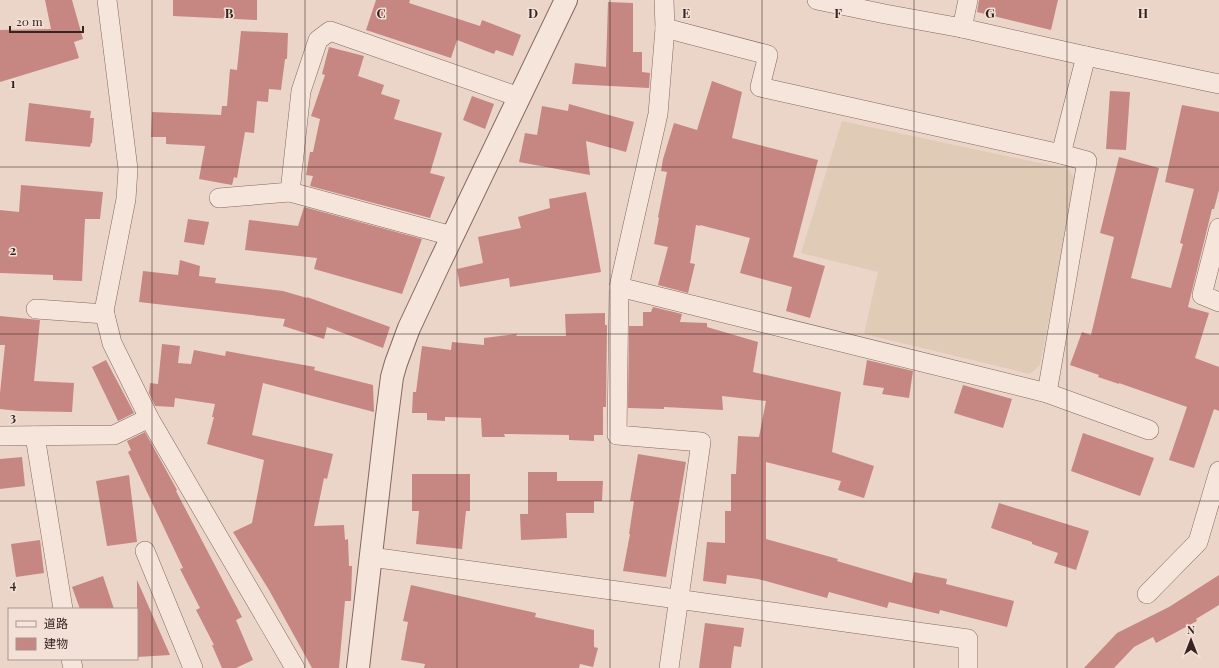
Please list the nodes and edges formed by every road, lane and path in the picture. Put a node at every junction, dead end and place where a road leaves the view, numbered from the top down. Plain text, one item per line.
1 (107, 0) edge
2 (566, 0) edge
3 (664, 0) edge
4 (817, 0) edge
5 (968, 0) edge
6 (886, 7) edge
7 (665, 28) junction
8 (962, 28) junction
9 (1086, 56) junction
10 (1219, 84) edge
11 (519, 97) junction
12 (1061, 154) junction
13 (290, 192) junction
14 (219, 198) dead end
15 (1219, 228) edge
16 (452, 236) junction
17 (619, 287) junction
18 (1219, 302) edge
19 (36, 309) dead end
20 (105, 314) junction
21 (1047, 393) junction
22 (148, 418) junction
23 (1148, 430) dead end
24 (0, 436) edge
25 (35, 436) junction
26 (1219, 472) edge
27 (145, 550) dead end
28 (371, 557) junction
29 (1147, 594) dead end
30 (679, 600) junction
31 (63, 608) edge
32 (193, 668) edge
33 (295, 668) edge
34 (358, 668) edge
35 (669, 668) edge
36 (968, 668) edge

1 - 20 street
2 - 11 street
3 - 7 street
4 - 6 street
5 - 8 street
6 - 8 street
7 - 12 street
7 - 17 street
8 - 9 street
9 - 10 street
9 - 12 street
11 - 13 street
11 - 16 street
12 - 21 street
13 - 14 street
13 - 16 street
15 - 18 street
16 - 28 street
17 - 21 street
17 - 30 street
19 - 20 street
20 - 22 street
21 - 23 street
22 - 25 street
22 - 33 street
24 - 25 street
25 - 31 street
26 - 29 street
27 - 32 street
28 - 30 street
28 - 34 street
30 - 35 street
30 - 36 street

